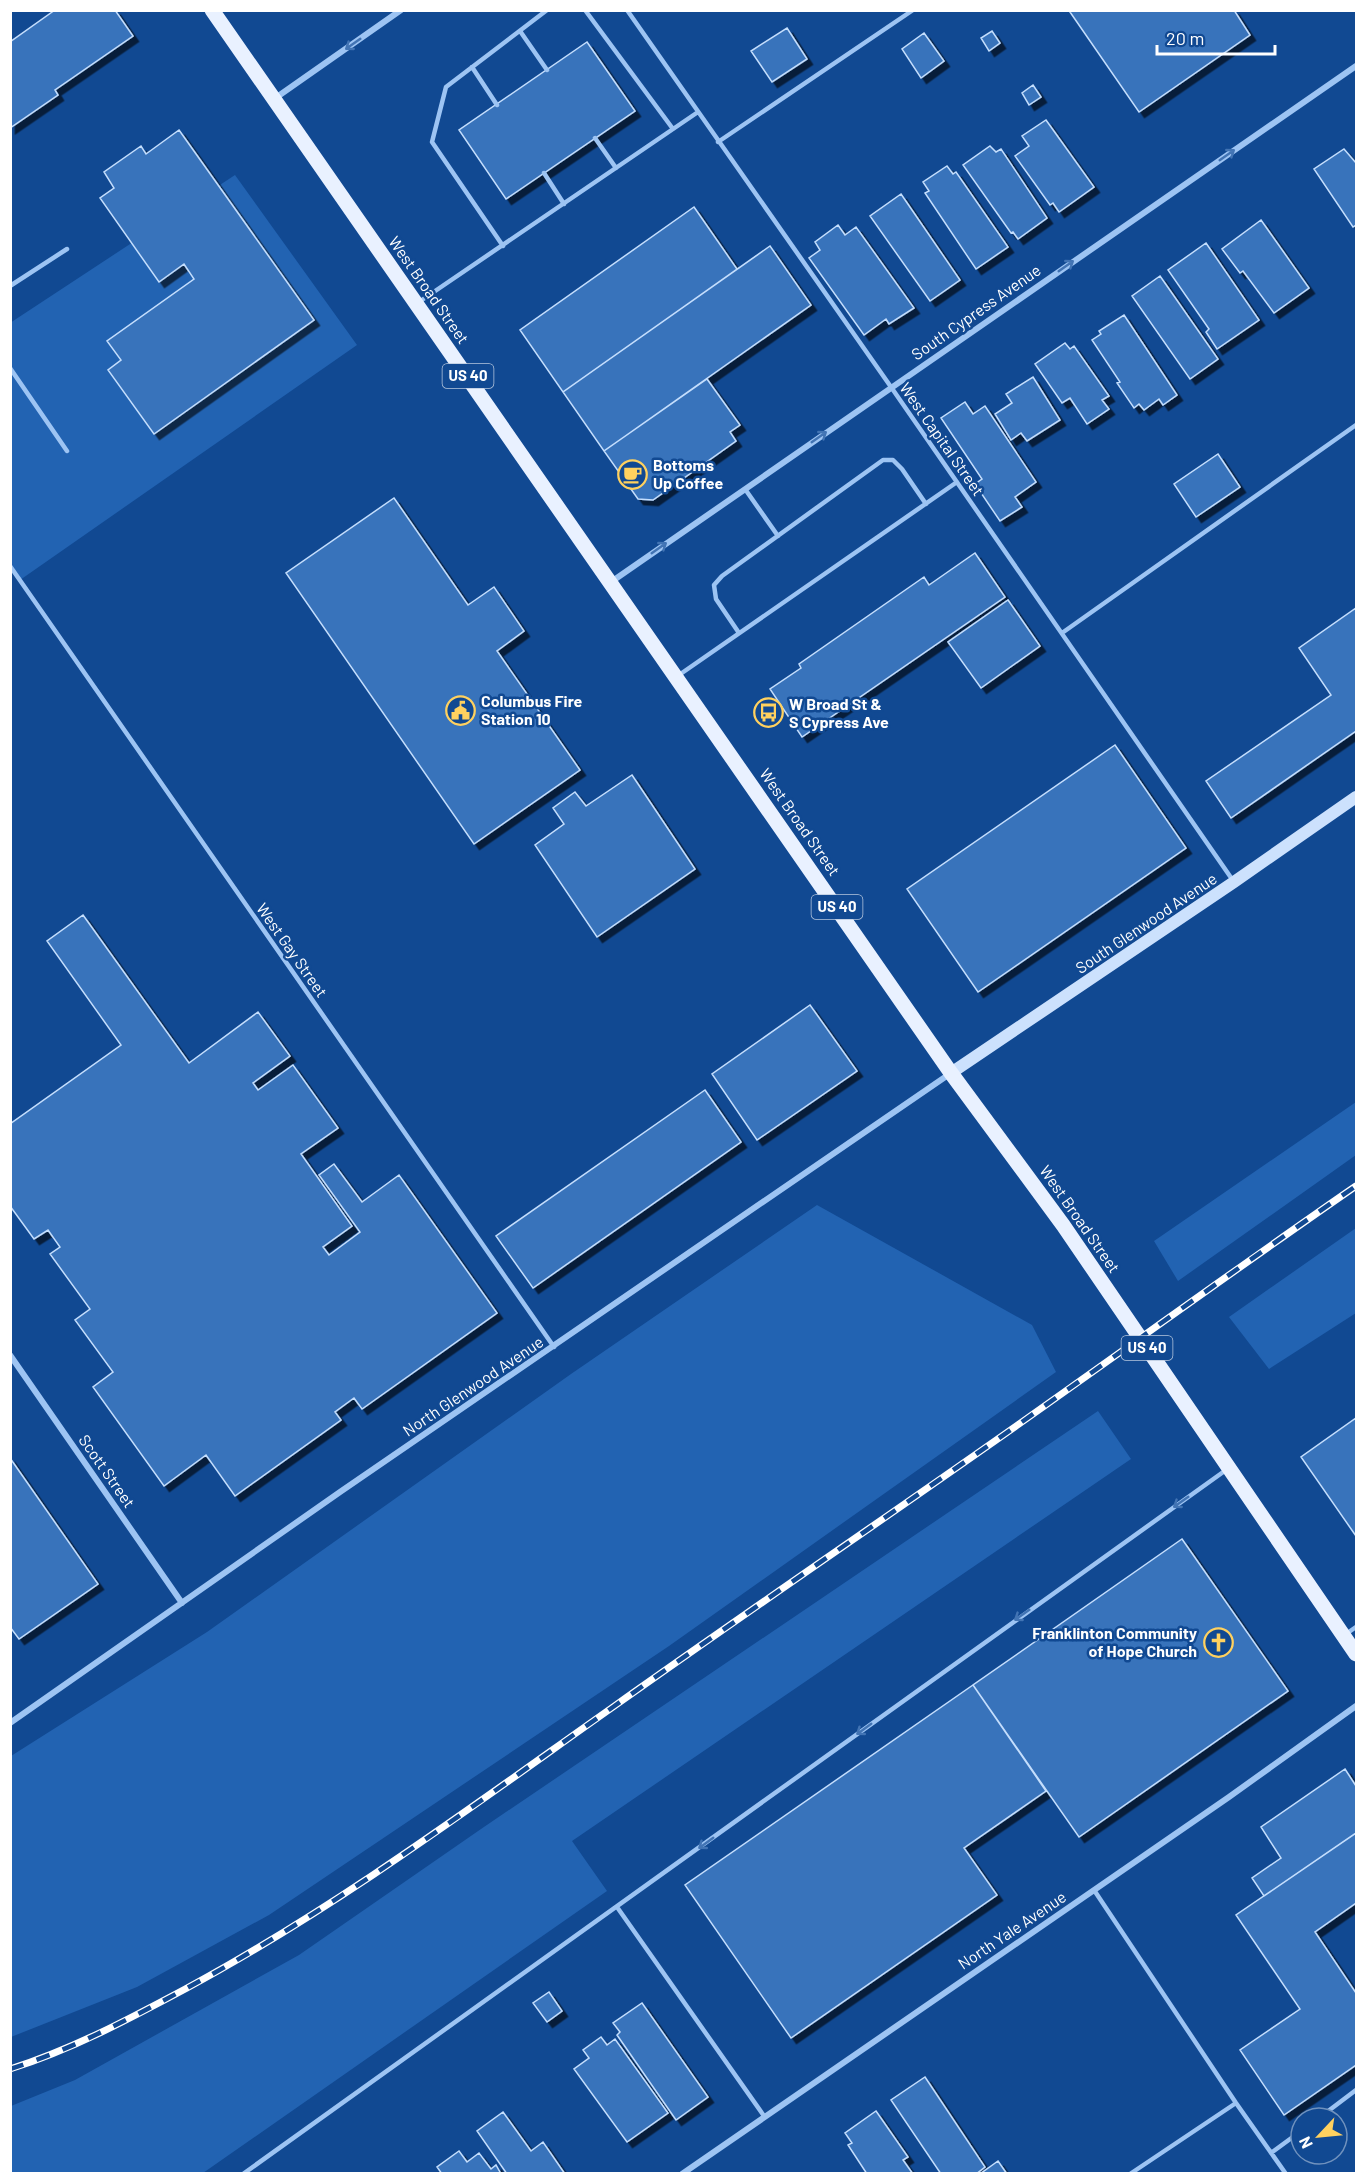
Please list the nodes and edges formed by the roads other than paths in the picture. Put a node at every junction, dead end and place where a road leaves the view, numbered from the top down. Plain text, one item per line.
1 (212, 10) edge
2 (401, 10) edge
3 (547, 10) edge
4 (585, 10) edge
5 (627, 10) edge
6 (913, 10) edge
7 (520, 31) junction
8 (1356, 66) edge
9 (472, 67) junction
10 (547, 70) dead end
11 (274, 99) junction
12 (497, 105) dead end
13 (698, 112) junction
14 (674, 129) junction
15 (595, 138) dead end
16 (718, 142) junction
17 (616, 168) junction
18 (544, 173) dead end
19 (564, 204) junction
20 (502, 246) junction
21 (67, 249) dead end
22 (10, 286) edge
23 (417, 304) junction
24 (10, 368) edge
25 (891, 387) junction
26 (1356, 425) edge
27 (67, 451) dead end
28 (957, 482) junction
29 (745, 489) junction
30 (926, 504) junction
31 (778, 536) junction
32 (10, 566) edge
33 (611, 582) junction
34 (739, 633) junction
35 (1062, 633) junction
36 (677, 676) junction
37 (1356, 797) edge
38 (1234, 882) junction
39 (951, 1072) junction
40 (554, 1347) junction
41 (10, 1355) edge
42 (1229, 1468) junction
43 (182, 1603) junction
44 (1350, 1631) edge
45 (1356, 1654) edge
46 (1356, 1706) edge
47 (10, 1723) edge
48 (1094, 1890) junction
49 (617, 1906) junction
50 (1356, 2090) edge
51 (1236, 2103) junction
52 (1334, 2106) edge
53 (764, 2116) junction
54 (1289, 2140) edge
55 (1271, 2153) junction
56 (243, 2174) edge
57 (682, 2174) edge
58 (1130, 2174) edge
59 (1286, 2174) edge

1 - 11 main road, West Broad Street / US 40
2 -> 11 street
3 - 7 lane
4 - 14 lane
5 - 13 lane, West Capital Street
6 - 16 lane
7 - 9 lane
7 - 10 lane
25 -> 8 street, South Cypress Avenue
9 - 12 lane
9 - 20 lane
11 - 23 main road, West Broad Street / US 40
13 - 14 lane
13 - 16 lane, West Capital Street
14 - 17 lane
15 - 17 lane
16 - 25 lane, West Capital Street
17 - 19 lane
18 - 19 lane
19 - 20 lane
20 - 23 lane
21 - 22 lane
23 - 33 main road, West Broad Street / US 40
24 - 27 lane
25 - 28 lane, West Capital Street
29 -> 25 street, South Cypress Avenue
26 - 35 lane
28 - 30 lane
28 - 35 lane, West Capital Street
29 - 31 lane
33 -> 29 street, South Cypress Avenue
30 - 31 lane
30 - 34 lane
31 - 34 lane
32 - 40 lane, West Gay Street
33 - 36 main road, West Broad Street / US 40
34 - 36 lane
35 - 38 lane, West Capital Street
36 - 39 main road, West Broad Street / US 40
37 - 38 street, South Glenwood Avenue
38 - 39 street, South Glenwood Avenue
39 - 40 street, North Glenwood Avenue
39 - 42 main road, West Broad Street / US 40
40 - 43 street, North Glenwood Avenue
41 - 43 street, Scott Street
42 - 44 main road, West Broad Street / US 40
42 -> 49 lane
43 - 47 street, North Glenwood Avenue
44 - 45 main road, West Broad Street / US 40
46 - 48 street, North Yale Avenue
48 - 51 lane
48 - 53 street, North Yale Avenue
49 - 53 lane
49 - 56 lane
50 - 52 lane
51 - 55 lane
51 - 58 lane
53 - 57 street, North Yale Avenue
54 - 55 lane
55 - 59 lane

